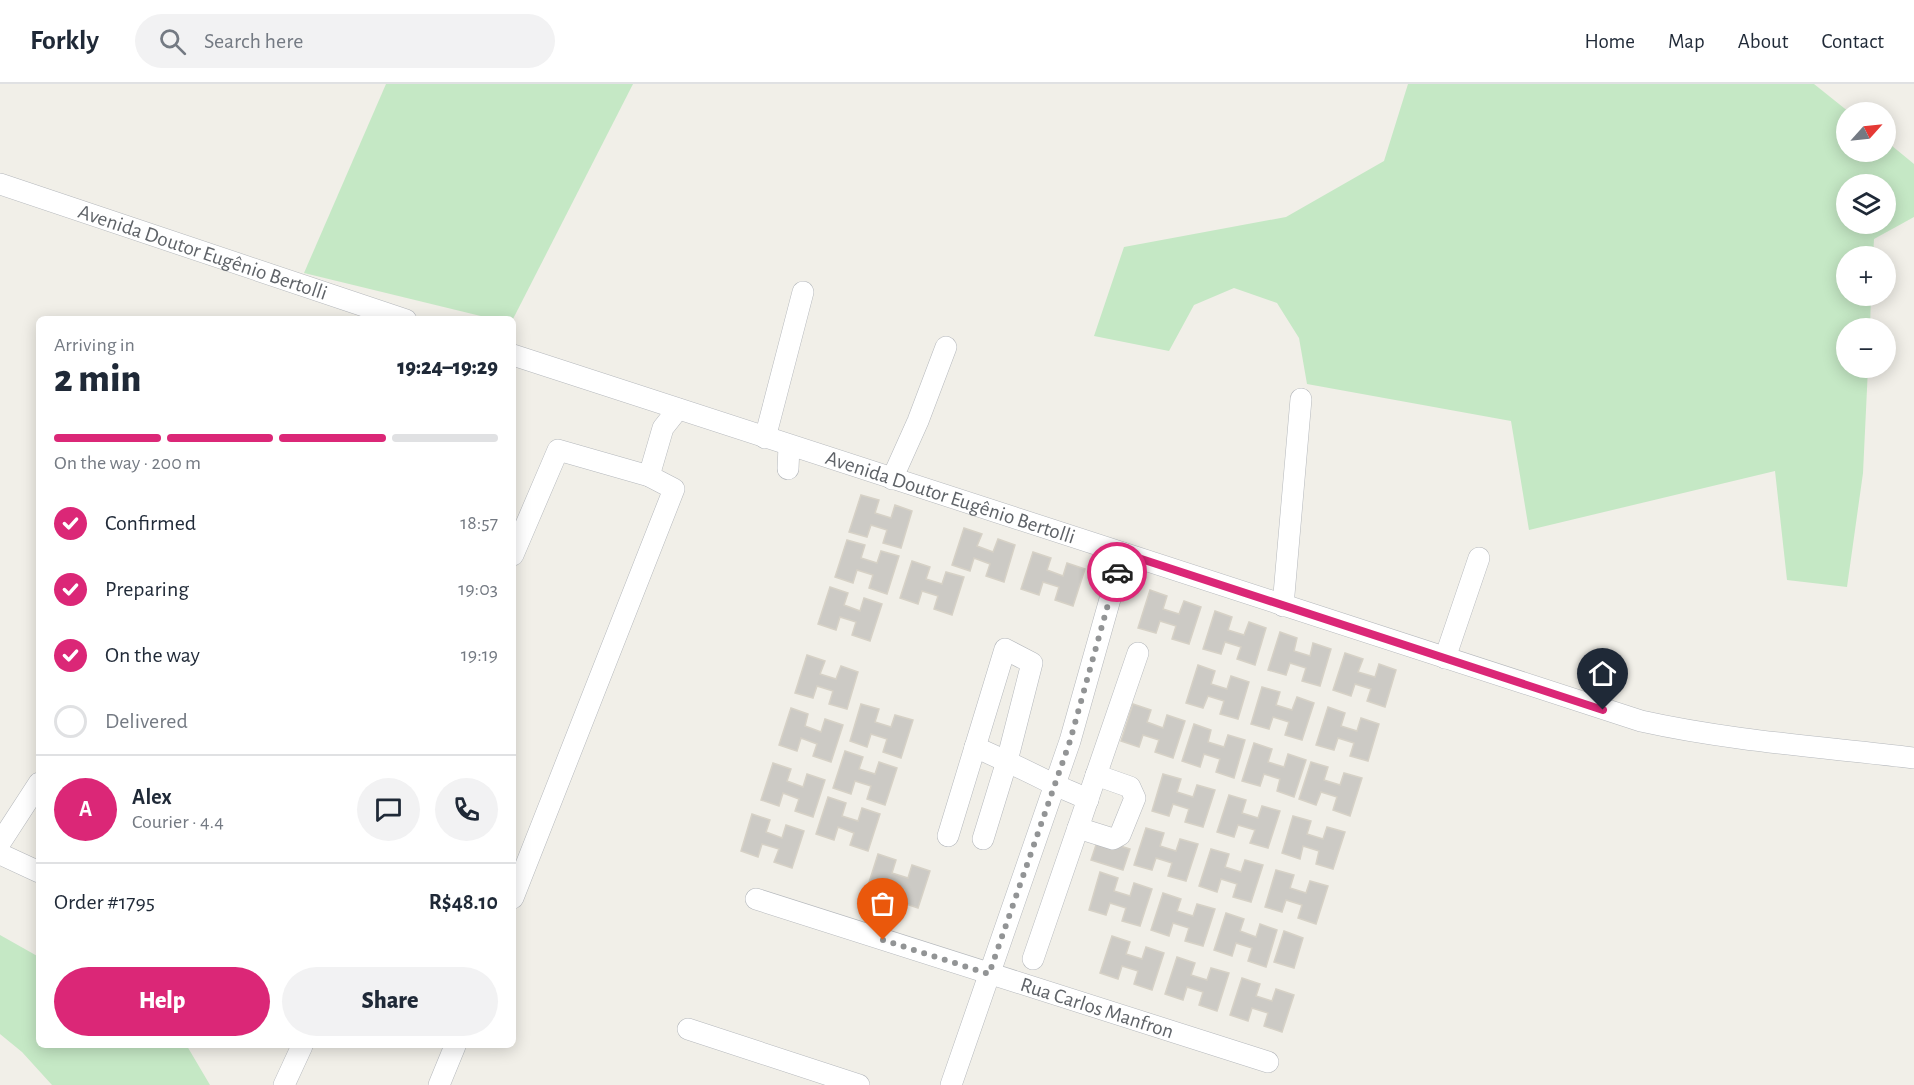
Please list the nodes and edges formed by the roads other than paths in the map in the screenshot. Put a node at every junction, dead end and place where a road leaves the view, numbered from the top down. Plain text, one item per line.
1 (0, 184) edge
2 (803, 292) dead end
3 (388, 316) edge
4 (946, 347) dead end
5 (516, 356) edge
6 (1301, 399) dead end
7 (678, 409) junction
8 (765, 438) junction
9 (789, 446) junction
10 (788, 469) dead end
11 (649, 476) junction
12 (891, 479) junction
13 (516, 548) edge
14 (1123, 553) junction
15 (1479, 558) dead end
16 (1283, 606) junction
17 (1138, 653) dead end
18 (1445, 658) junction
19 (975, 747) junction
20 (1914, 758) edge
21 (1007, 761) junction
22 (1096, 775) junction
23 (1055, 785) junction
24 (36, 788) edge
25 (1088, 800) junction
26 (1078, 828) junction
27 (948, 836) dead end
28 (983, 839) dead end
29 (0, 843) edge
30 (0, 855) edge
31 (36, 871) edge
32 (516, 890) edge
33 (756, 900) dead end
34 (1033, 959) dead end
35 (989, 974) junction
36 (688, 1029) dead end
37 (301, 1048) edge
38 (454, 1048) edge
39 (1268, 1062) dead end
40 (285, 1085) edge
41 (439, 1085) edge
42 (860, 1085) edge
43 (951, 1085) edge

1 - 3 street, Avenida Doutor Eugênio Bertolli
2 - 8 street
4 - 12 street
5 - 7 street, Avenida Doutor Eugênio Bertolli
6 - 16 street
7 - 8 street, Avenida Doutor Eugênio Bertolli
7 - 11 street
8 - 9 street, Avenida Doutor Eugênio Bertolli
9 - 10 street
9 - 12 street, Avenida Doutor Eugênio Bertolli
11 - 13 street
11 - 32 street
12 - 14 street, Avenida Doutor Eugênio Bertolli
14 - 16 street, Avenida Doutor Eugênio Bertolli
14 - 23 street
15 - 18 street
16 - 18 street, Avenida Doutor Eugênio Bertolli
17 - 22 street
18 - 20 street, Avenida Doutor Eugênio Bertolli
19 - 21 street
19 - 21 street
19 - 27 street
21 - 23 street
21 - 28 street
22 - 25 street
22 - 26 street
23 - 25 street
23 - 35 street
24 - 29 street
25 - 26 street
26 - 34 street
30 - 31 street
33 - 35 street, Rua Carlos Manfron
35 - 39 street, Rua Carlos Manfron
35 - 43 street
36 - 42 street
37 - 40 street
38 - 41 street

